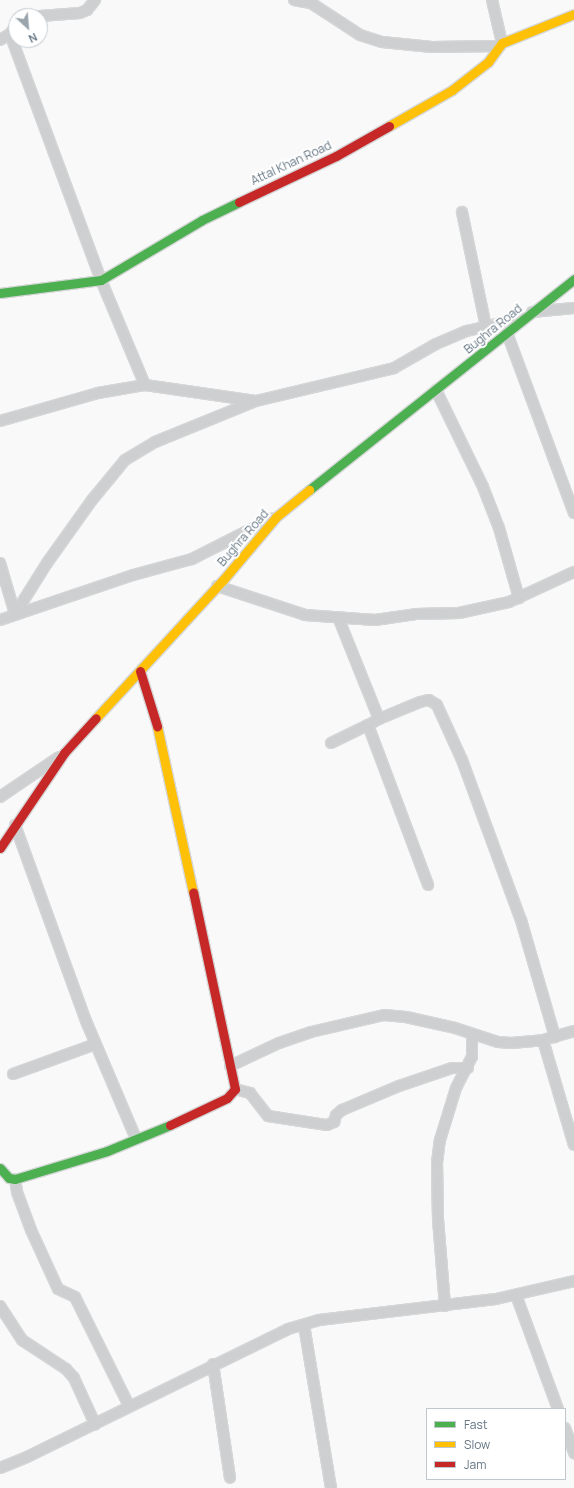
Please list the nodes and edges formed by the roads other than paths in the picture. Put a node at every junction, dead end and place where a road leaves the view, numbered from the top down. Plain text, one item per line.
1 (95, 0) edge
2 (294, 0) edge
3 (492, 0) edge
4 (574, 14) edge
5 (48, 15) edge
6 (8, 34) edge
7 (0, 40) edge
8 (501, 45) junction
9 (19, 48) edge
10 (462, 212) dead end
11 (574, 279) edge
12 (101, 280) junction
13 (0, 293) edge
14 (574, 308) edge
15 (529, 315) junction
16 (486, 327) junction
17 (507, 333) junction
18 (144, 384) junction
19 (436, 390) junction
20 (256, 401) junction
21 (0, 421) edge
22 (574, 513) edge
23 (276, 517) junction
24 (0, 563) edge
25 (574, 572) edge
26 (217, 586) junction
27 (519, 598) junction
28 (15, 614) junction
29 (338, 618) junction
30 (0, 620) edge
31 (140, 671) junction
32 (379, 720) junction
33 (368, 725) junction
34 (331, 743) dead end
35 (64, 753) junction
36 (0, 797) edge
37 (15, 825) junction
38 (0, 848) edge
39 (428, 886) dead end
40 (574, 1031) edge
41 (472, 1036) junction
42 (555, 1037) junction
43 (543, 1040) junction
44 (96, 1044) junction
45 (230, 1066) junction
46 (468, 1068) junction
47 (13, 1074) dead end
48 (235, 1090) junction
49 (136, 1140) junction
50 (574, 1146) edge
51 (0, 1168) edge
52 (15, 1179) junction
53 (574, 1281) edge
54 (516, 1295) junction
55 (0, 1306) edge
56 (445, 1306) junction
57 (304, 1325) junction
58 (213, 1364) junction
59 (129, 1406) junction
60 (558, 1408) edge
61 (95, 1424) junction
62 (566, 1431) edge
63 (574, 1453) edge
64 (0, 1468) edge
65 (230, 1478) dead end
66 (331, 1488) edge

1 - 5 street
2 - 8 street
3 - 8 street
4 - 8 street, Attal Khan Road
6 - 7 street
8 - 12 street, Attal Khan Road
9 - 12 street
10 - 16 street
11 - 15 street, Bughra Road
12 - 13 street, Attal Khan Road
12 - 18 street
14 - 15 street
15 - 16 street
15 - 17 street, Bughra Road
16 - 20 street
17 - 19 street, Bughra Road
17 - 22 street
18 - 20 street
18 - 21 street
19 - 23 street, Bughra Road
19 - 27 street
20 - 28 street
23 - 26 street, Bughra Road
23 - 28 street
24 - 28 street
25 - 27 street
26 - 29 street
26 - 31 street, Bughra Road
27 - 29 street
28 - 30 street
29 - 32 street
31 - 35 street, Bughra Road
31 - 45 street
32 - 33 street
32 - 42 street
33 - 34 street
33 - 39 street
35 - 36 street
35 - 37 street, Bughra Road
37 - 38 street, Bughra Road
37 - 44 street
40 - 42 street
41 - 43 street
41 - 45 street
41 - 46 street
42 - 43 street
43 - 50 street
44 - 47 street
44 - 49 street
45 - 48 street
46 - 48 street
46 - 56 street
48 - 49 street
49 - 52 street
51 - 52 street
52 - 59 street
53 - 54 street
54 - 56 street
54 - 60 street
55 - 61 street
56 - 57 street
57 - 58 street
57 - 66 street
58 - 59 street
58 - 65 street
59 - 61 street
61 - 64 street
62 - 63 street

